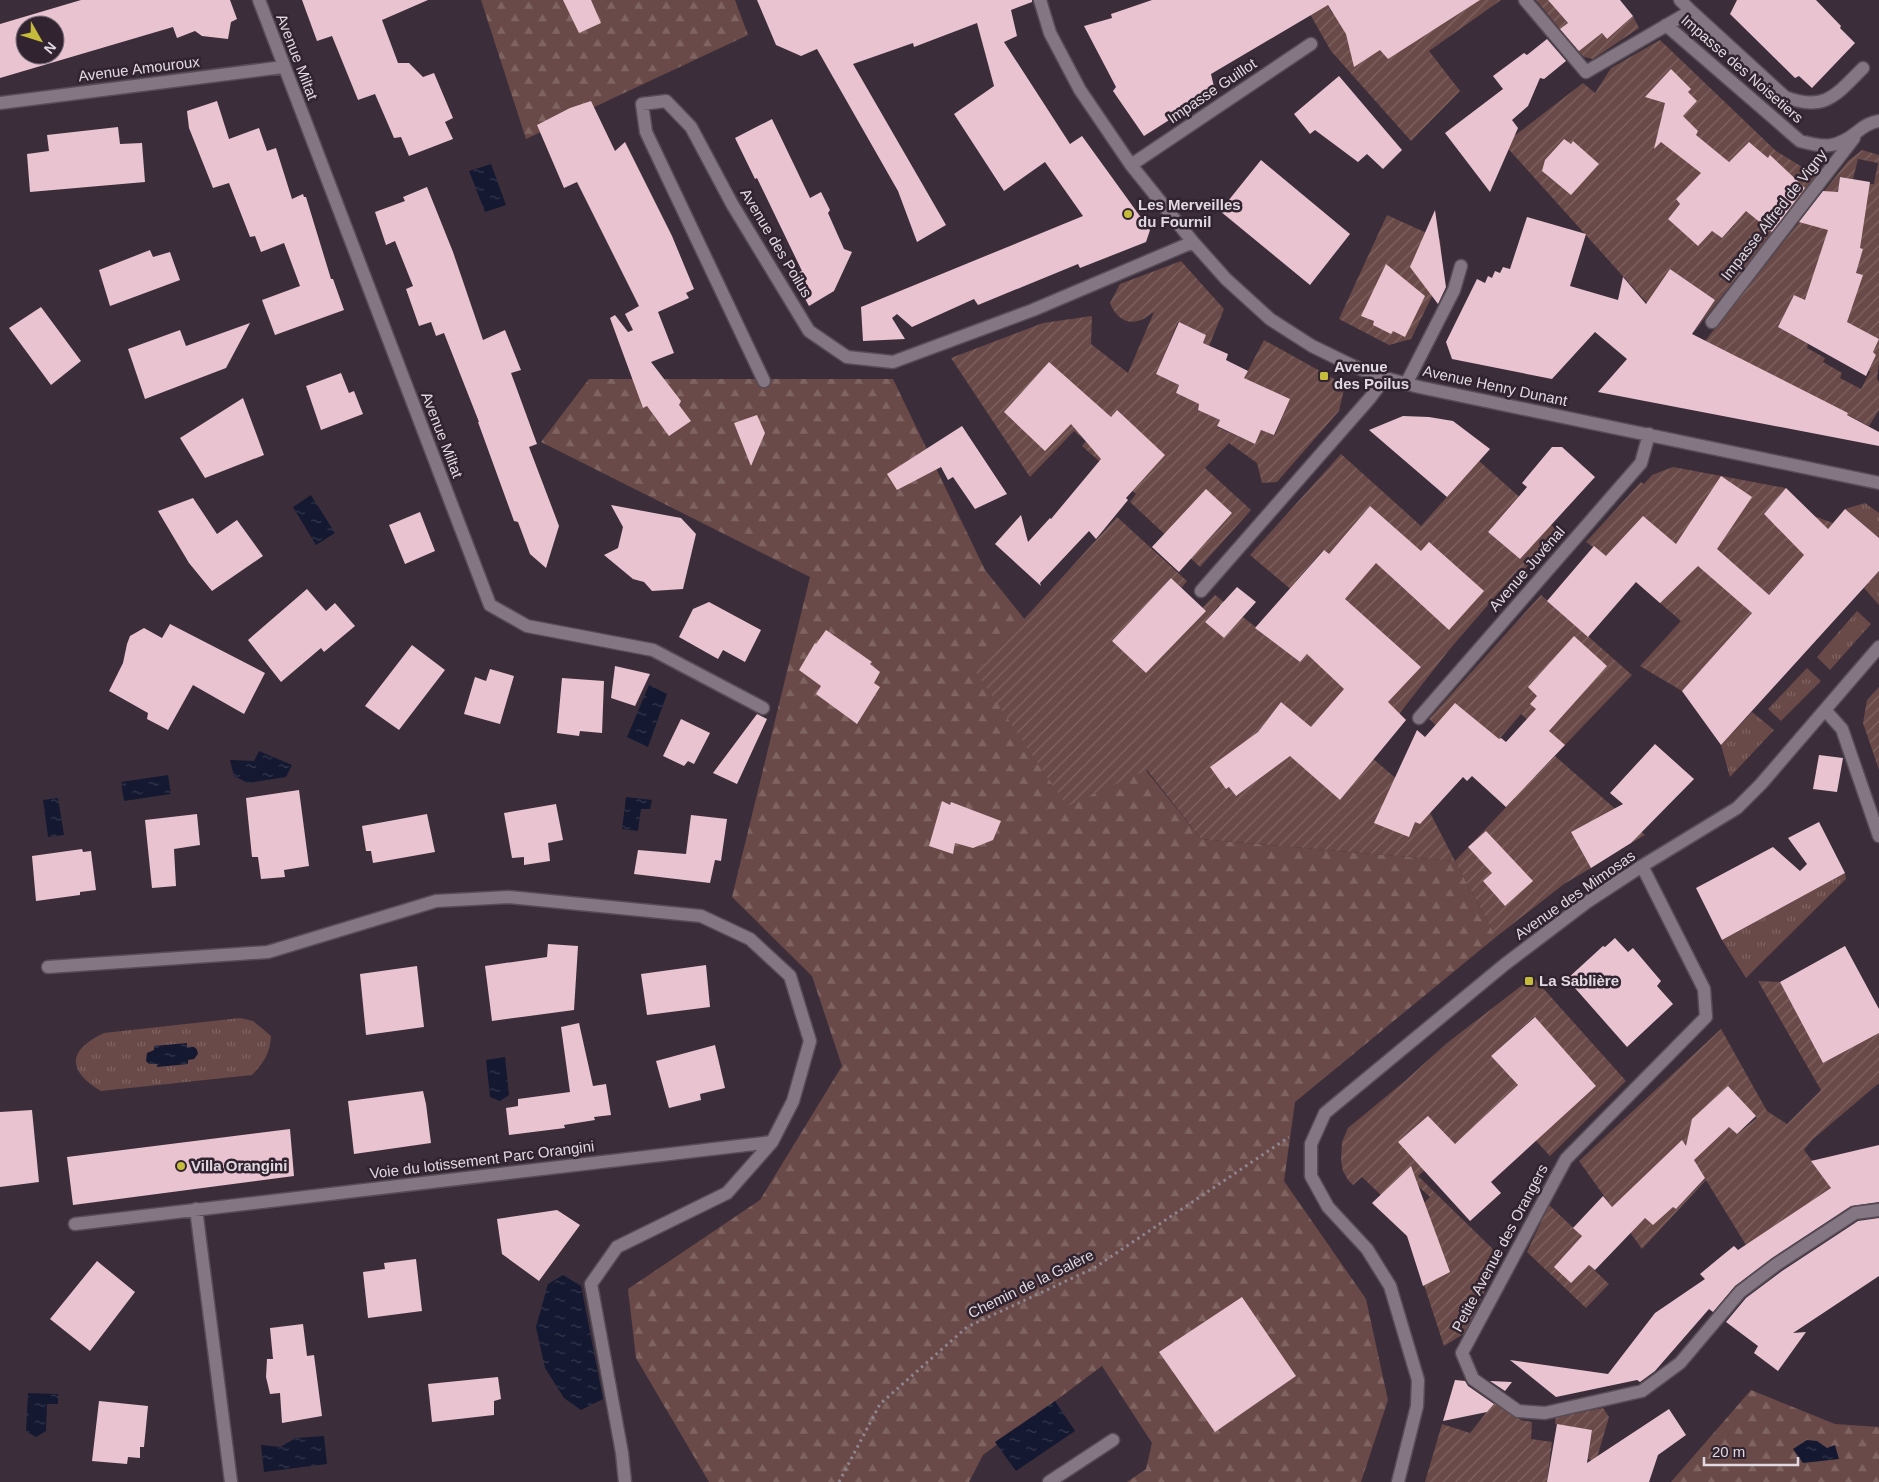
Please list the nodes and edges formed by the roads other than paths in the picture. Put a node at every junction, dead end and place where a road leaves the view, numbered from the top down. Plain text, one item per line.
1 (259, 0) edge
2 (1040, 0) edge
3 (1525, 0) edge
4 (1680, 0) edge
5 (1692, 11) junction
6 (1666, 25) junction
7 (1312, 44) dead end
8 (283, 67) junction
9 (1863, 68) dead end
10 (0, 103) edge
11 (1879, 121) edge
12 (1861, 128) junction
13 (1131, 165) junction
14 (1193, 242) junction
15 (1461, 266) dead end
16 (1712, 322) dead end
17 (1385, 378) junction
18 (764, 381) dead end
19 (1406, 384) junction
20 (1649, 434) junction
21 (1879, 483) edge
22 (1201, 591) dead end
23 (1879, 647) edge
24 (763, 708) dead end
25 (1825, 710) junction
26 (1419, 718) dead end
27 (1879, 836) edge
28 (1642, 866) junction
29 (48, 967) dead end
30 (772, 1142) junction
31 (196, 1209) junction
32 (1879, 1210) edge
33 (75, 1224) dead end
34 (1113, 1440) dead end
35 (230, 1482) edge
36 (625, 1482) edge
37 (1049, 1482) edge
38 (1398, 1482) edge

1 - 8 street, Avenue Miltat
2 - 13 street, Avenue Henry Dunant
3 - 6 street, Impasse des Noisetiers
4 - 5 street, Impasse des Noisetiers
5 - 6 street, Impasse des Noisetiers
5 - 9 street
6 - 12 street, Impasse des Noisetiers
7 - 13 street, Impasse Guillot
8 - 10 street, Avenue Amouroux
8 - 24 street, Avenue Miltat
11 - 12 street, Impasse des Noisetiers
12 - 16 street, Impasse Alfred de Vigny
13 - 14 street, Avenue Henry Dunant
14 - 17 street, Avenue Henry Dunant
14 - 18 street, Avenue des Poilus
15 - 19 street
17 - 19 street, Avenue Henry Dunant
17 - 22 street
19 - 20 street, Avenue Henry Dunant
20 - 21 street, Avenue Henry Dunant
20 - 26 street, Avenue Juvénal
23 - 25 street, Avenue des Mimosas
25 - 27 street
25 - 28 street, Avenue des Mimosas
28 - 32 street, Petite Avenue des Orangers
28 - 38 street, Avenue des Mimosas
29 - 30 street
30 - 31 street, Voie du lotissement Parc Orangini
30 - 36 street
31 - 33 street, Voie du lotissement Parc Orangini
31 - 35 street
34 - 37 street

